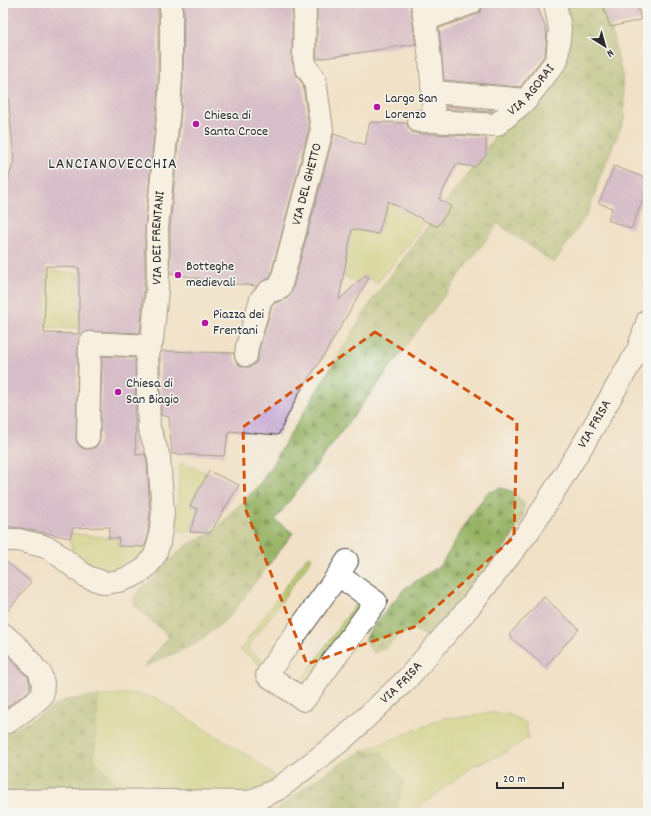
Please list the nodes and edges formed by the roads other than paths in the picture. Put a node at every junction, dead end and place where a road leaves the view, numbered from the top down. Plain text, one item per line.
1 (171, 3) edge
2 (305, 3) edge
3 (471, 3) edge
4 (555, 3) edge
5 (424, 12) edge
6 (434, 92) junction
7 (526, 100) junction
8 (648, 320) edge
9 (148, 350) junction
10 (246, 354) dead end
11 (88, 437) dead end
12 (3, 540) edge
13 (343, 568) joint
14 (3, 634) edge
15 (8, 722) dead end
16 (3, 802) edge

1 - 9 street, VIA DEI FRENTANI
2 - 10 street, VIA DEL GHETTO
3 - 5 street
4 - 7 street, VIA AGORAI
5 - 6 street
6 - 7 street
6 - 7 street, VIA AGORAI
8 - 16 street, VIA FRISA
9 - 11 street
9 - 12 street, VIA DEI FRENTANI
13 - 13 street
14 - 15 street

